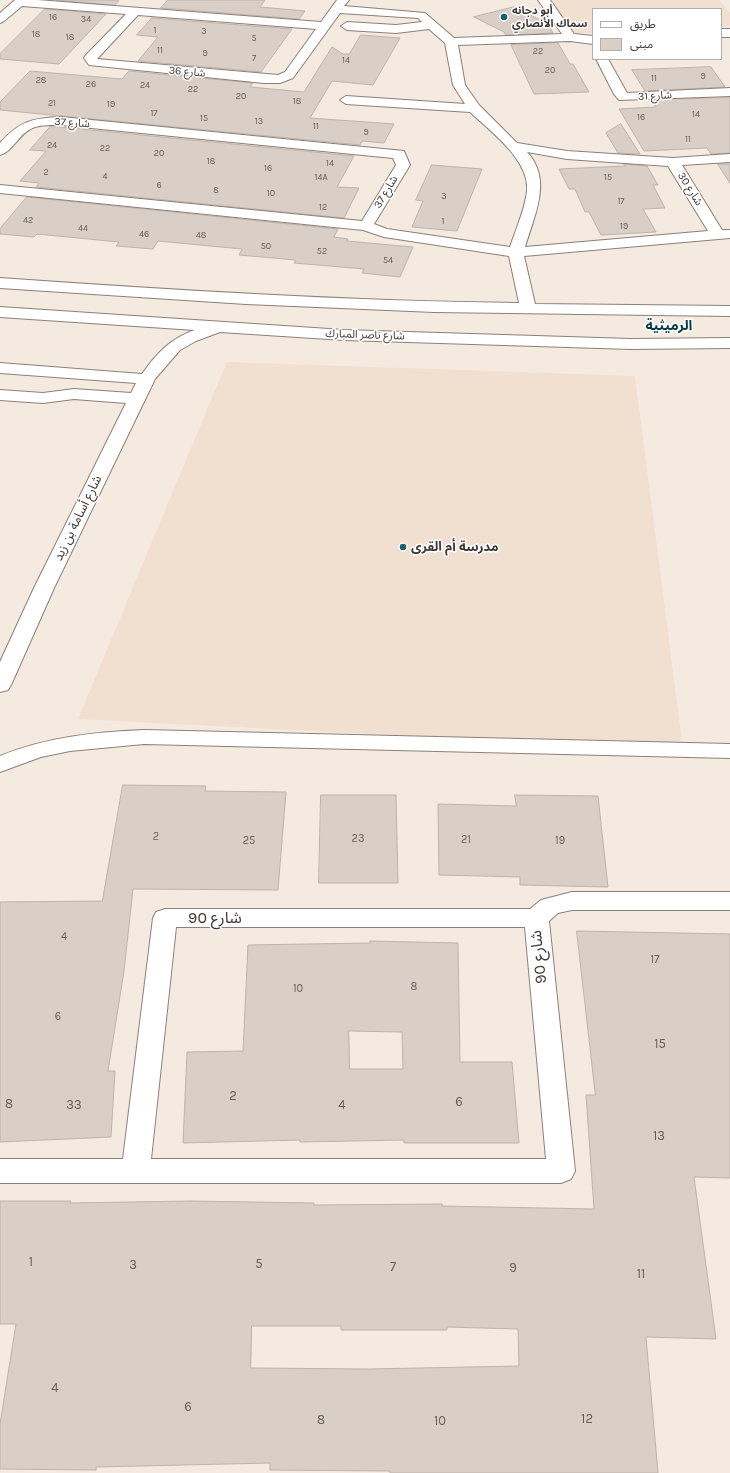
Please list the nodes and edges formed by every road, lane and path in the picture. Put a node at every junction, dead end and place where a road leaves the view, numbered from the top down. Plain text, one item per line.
1 (544, 0) edge
2 (20, 1) edge
3 (340, 5) edge
4 (134, 12) junction
5 (0, 19) edge
6 (432, 25) junction
7 (323, 26) junction
8 (347, 26) dead end
9 (570, 37) junction
10 (592, 41) edge
11 (451, 42) junction
12 (603, 60) edge
13 (730, 92) edge
14 (346, 100) dead end
15 (474, 108) junction
16 (513, 146) junction
17 (0, 151) edge
18 (730, 158) edge
19 (673, 162) junction
20 (0, 189) edge
21 (366, 226) junction
22 (724, 235) edge
23 (516, 252) junction
24 (0, 283) edge
25 (434, 307) junction
26 (528, 309) junction
27 (580, 310) junction
28 (730, 311) edge
29 (0, 312) edge
30 (119, 320) junction
31 (228, 327) junction
32 (344, 335) junction
33 (575, 341) junction
34 (730, 343) edge
35 (160, 344) junction
36 (0, 368) edge
37 (147, 379) junction
38 (0, 394) edge
39 (136, 399) junction
40 (0, 685) edge
41 (730, 751) edge
42 (0, 765) edge
43 (730, 901) edge
44 (536, 918) junction
45 (136, 1170) junction
46 (0, 1171) edge

1 - 9 street
2 - 4 street
2 - 5 street
3 - 6 street
3 - 7 street, شارع 36
4 - 7 street
4 - 7 street, شارع 36
6 - 8 street
6 - 11 street
9 - 10 street
9 - 11 street
11 - 15 street
12 - 13 street, شارع 31
14 - 15 street
15 - 16 street
16 - 19 street
16 - 23 street
17 - 21 street, شارع 37
18 - 19 street, شارع 30
19 - 22 street, شارع 30
20 - 21 street
21 - 23 street
22 - 23 street
23 - 26 street
24 - 25 street
25 - 26 street
25 - 32 street
26 - 27 street
27 - 28 street
27 - 33 street
29 - 30 street, شارع ناصر المبارك
30 - 31 street, شارع ناصر المبارك
30 - 35 street
31 - 32 street, شارع ناصر المبارك
31 - 35 street, شارع أسامة بن زيد
32 - 33 street, شارع ناصر المبارك
33 - 34 street, شارع ناصر المبارك
35 - 37 street, شارع أسامة بن زيد
36 - 37 street
37 - 39 street, شارع أسامة بن زيد
38 - 39 street
39 - 40 street, شارع أسامة بن زيد
41 - 42 street
43 - 44 street
44 - 45 street, شارع 90
44 - 45 street, شارع 90
45 - 46 street, شارع 90

